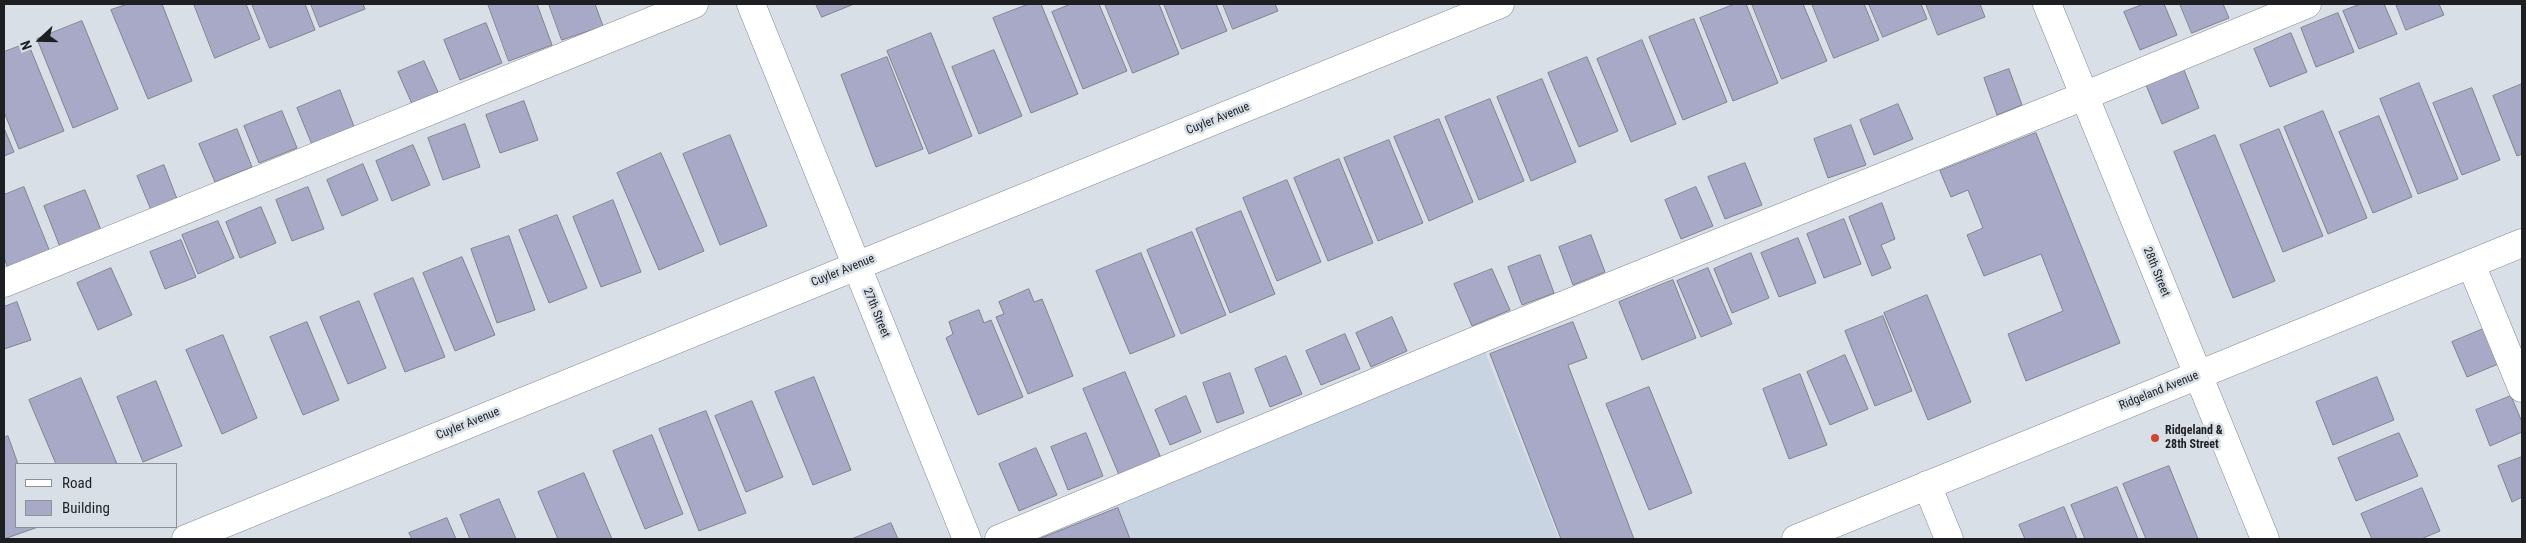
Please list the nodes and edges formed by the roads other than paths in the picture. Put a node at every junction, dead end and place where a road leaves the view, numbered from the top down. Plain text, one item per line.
1 (694, 4) edge
2 (751, 4) edge
3 (1500, 4) edge
4 (2047, 4) edge
5 (2308, 4) edge
6 (2084, 96) junction
7 (2522, 243) edge
8 (2471, 264) junction
9 (856, 266) junction
10 (4, 283) edge
11 (2198, 375) junction
12 (2522, 388) edge
13 (1927, 485) junction
14 (186, 539) edge
15 (967, 539) edge
16 (999, 539) edge
17 (1796, 539) edge
18 (1949, 539) edge
19 (2265, 539) edge

1 - 10 street
2 - 9 street, 27th Street
3 - 9 street, Cuyler Avenue
4 - 6 street, 28th Street
5 - 6 street
6 - 11 street, 28th Street
6 - 16 street
7 - 8 street, Ridgeland Avenue
8 - 11 street, Ridgeland Avenue
8 - 12 street
9 - 14 street, Cuyler Avenue
9 - 15 street, 27th Street
11 - 13 street, Ridgeland Avenue
11 - 19 street, 28th Street
13 - 17 street, Ridgeland Avenue
13 - 18 street

